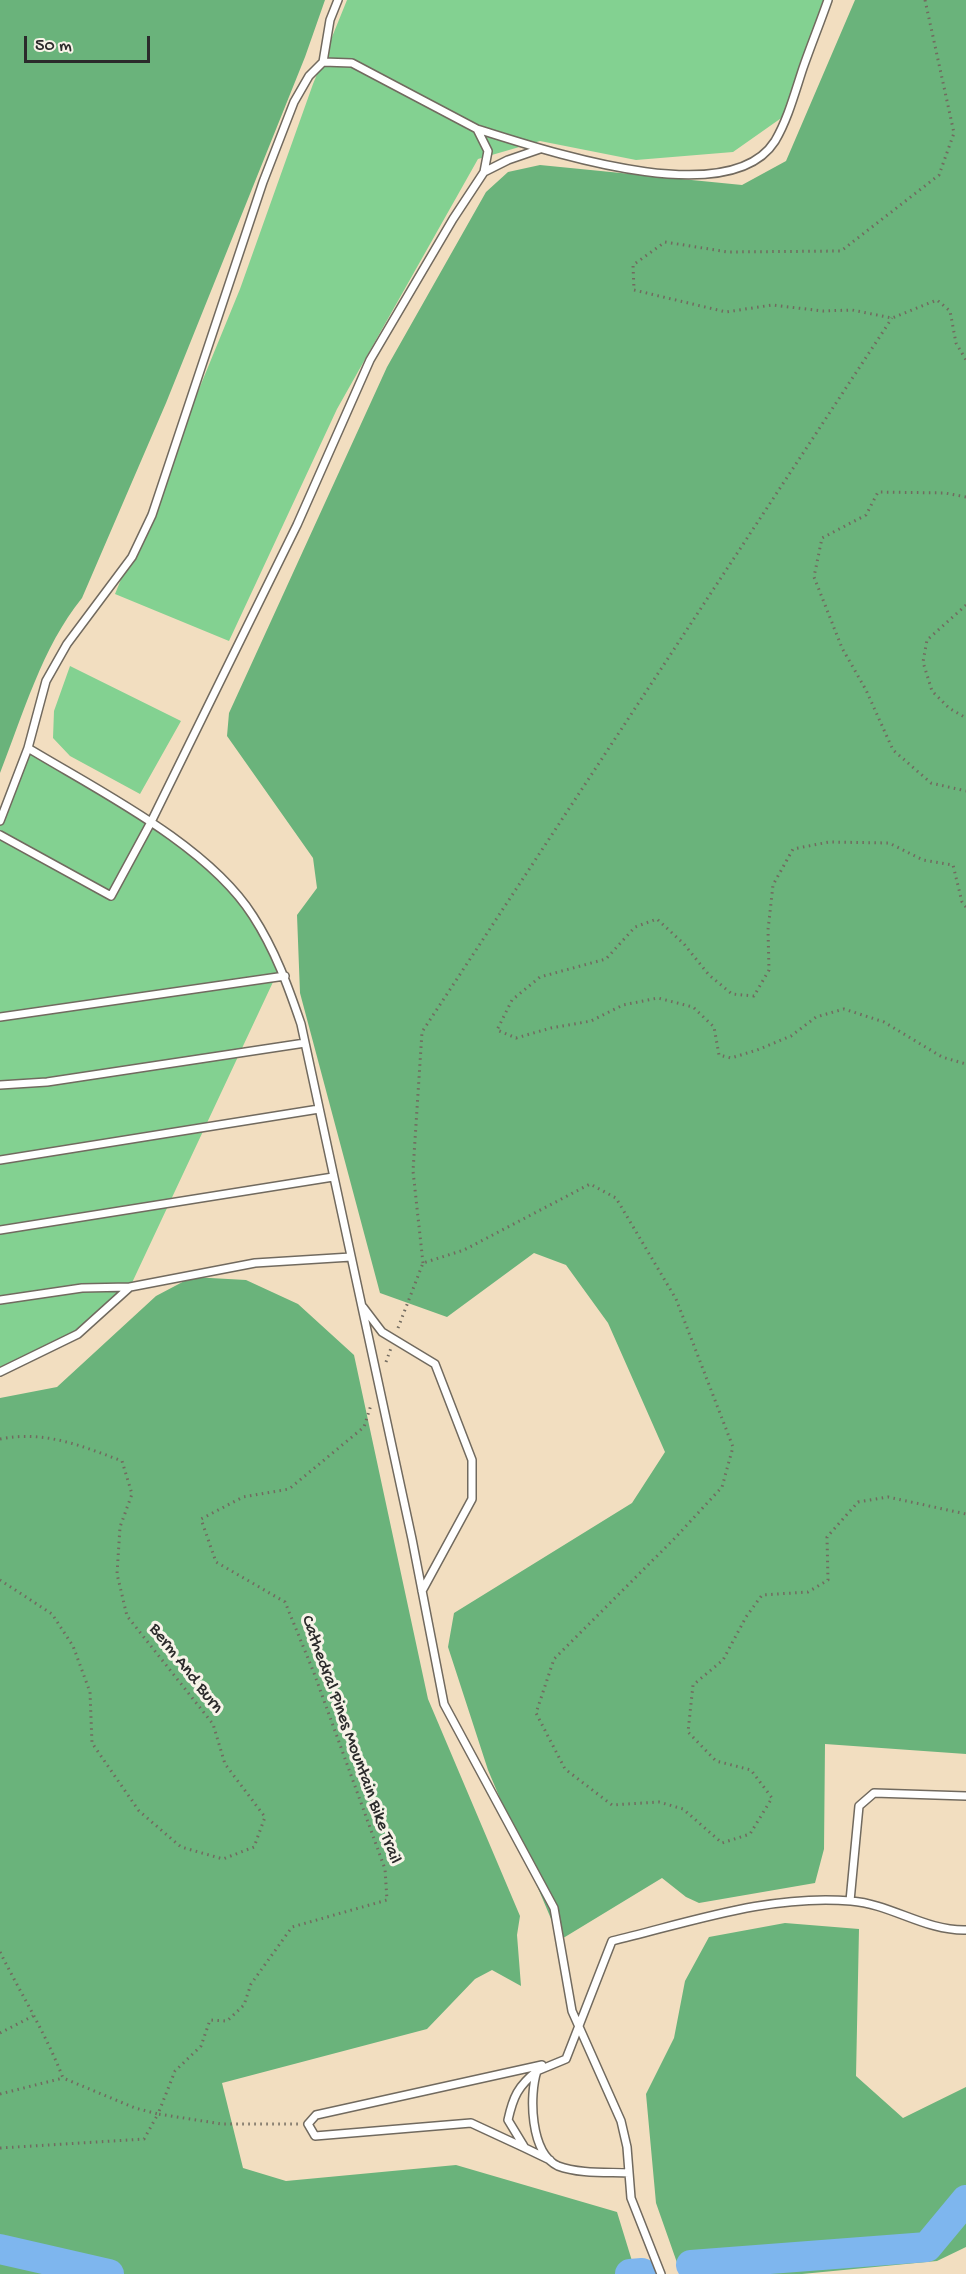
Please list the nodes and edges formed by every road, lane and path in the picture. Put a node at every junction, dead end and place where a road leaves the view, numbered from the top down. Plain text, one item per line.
1 (338, 0) edge
2 (828, 0) edge
3 (925, 0) edge
4 (323, 62) junction
5 (477, 129) junction
6 (541, 149) junction
7 (484, 172) junction
8 (892, 318) junction
9 (966, 360) edge
10 (966, 497) edge
11 (966, 605) edge
12 (966, 718) edge
13 (28, 748) junction
14 (966, 791) edge
15 (0, 821) edge
16 (150, 824) junction
17 (0, 835) edge
18 (966, 907) edge
19 (285, 976) junction
20 (0, 1017) edge
21 (305, 1043) junction
22 (966, 1064) edge
23 (0, 1085) edge
24 (318, 1109) junction
25 (0, 1160) edge
26 (333, 1177) junction
27 (0, 1230) edge
28 (351, 1257) junction
29 (423, 1263) junction
30 (130, 1287) junction
31 (0, 1300) edge
32 (362, 1306) junction
33 (393, 1340) junction
34 (0, 1372) edge
35 (379, 1383) junction
36 (371, 1405) dead end
37 (0, 1438) edge
38 (966, 1514) edge
39 (0, 1580) edge
40 (422, 1591) junction
41 (966, 1796) edge
42 (850, 1901) junction
43 (966, 1930) edge
44 (0, 1952) edge
45 (33, 2016) junction
46 (578, 2026) junction
47 (0, 2032) edge
48 (556, 2063) junction
49 (537, 2071) junction
50 (63, 2078) junction
51 (0, 2094) edge
52 (158, 2114) junction
53 (308, 2124) junction
54 (0, 2148) edge
55 (525, 2148) junction
56 (554, 2162) junction
57 (629, 2173) junction
58 (661, 2274) edge

1 - 4 lane
2 - 6 lane
3 - 8 path
4 - 5 lane
4 - 13 lane
5 - 6 lane
5 - 7 lane
6 - 7 lane
7 - 16 lane
8 - 9 path
8 - 29 path
10 - 14 path
11 - 12 path
13 - 15 lane
13 - 16 lane
16 - 17 lane
16 - 19 lane
18 - 22 path
19 - 20 lane
19 - 21 lane
21 - 23 lane
21 - 24 lane
24 - 25 lane
24 - 26 lane
26 - 27 lane
26 - 28 lane
28 - 30 lane
28 - 32 lane
29 - 33 path
29 - 38 path
30 - 31 lane
30 - 34 lane
32 - 33 lane
32 - 35 lane
33 - 35 path
33 - 40 lane
35 - 40 lane
36 - 52 path, Cathedral Pines Mountain Bike Trail
37 - 39 path, Berm And Burn
40 - 46 lane
41 - 42 lane
42 - 43 lane
42 - 46 lane
44 - 45 path
45 - 47 path
45 - 50 path
46 - 48 lane
46 - 57 lane
48 - 49 lane
48 - 53 lane
49 - 55 lane
49 - 56 lane
50 - 51 path
50 - 52 path
52 - 53 path
52 - 54 path
53 - 55 lane
55 - 56 lane
56 - 57 lane
57 - 58 lane

